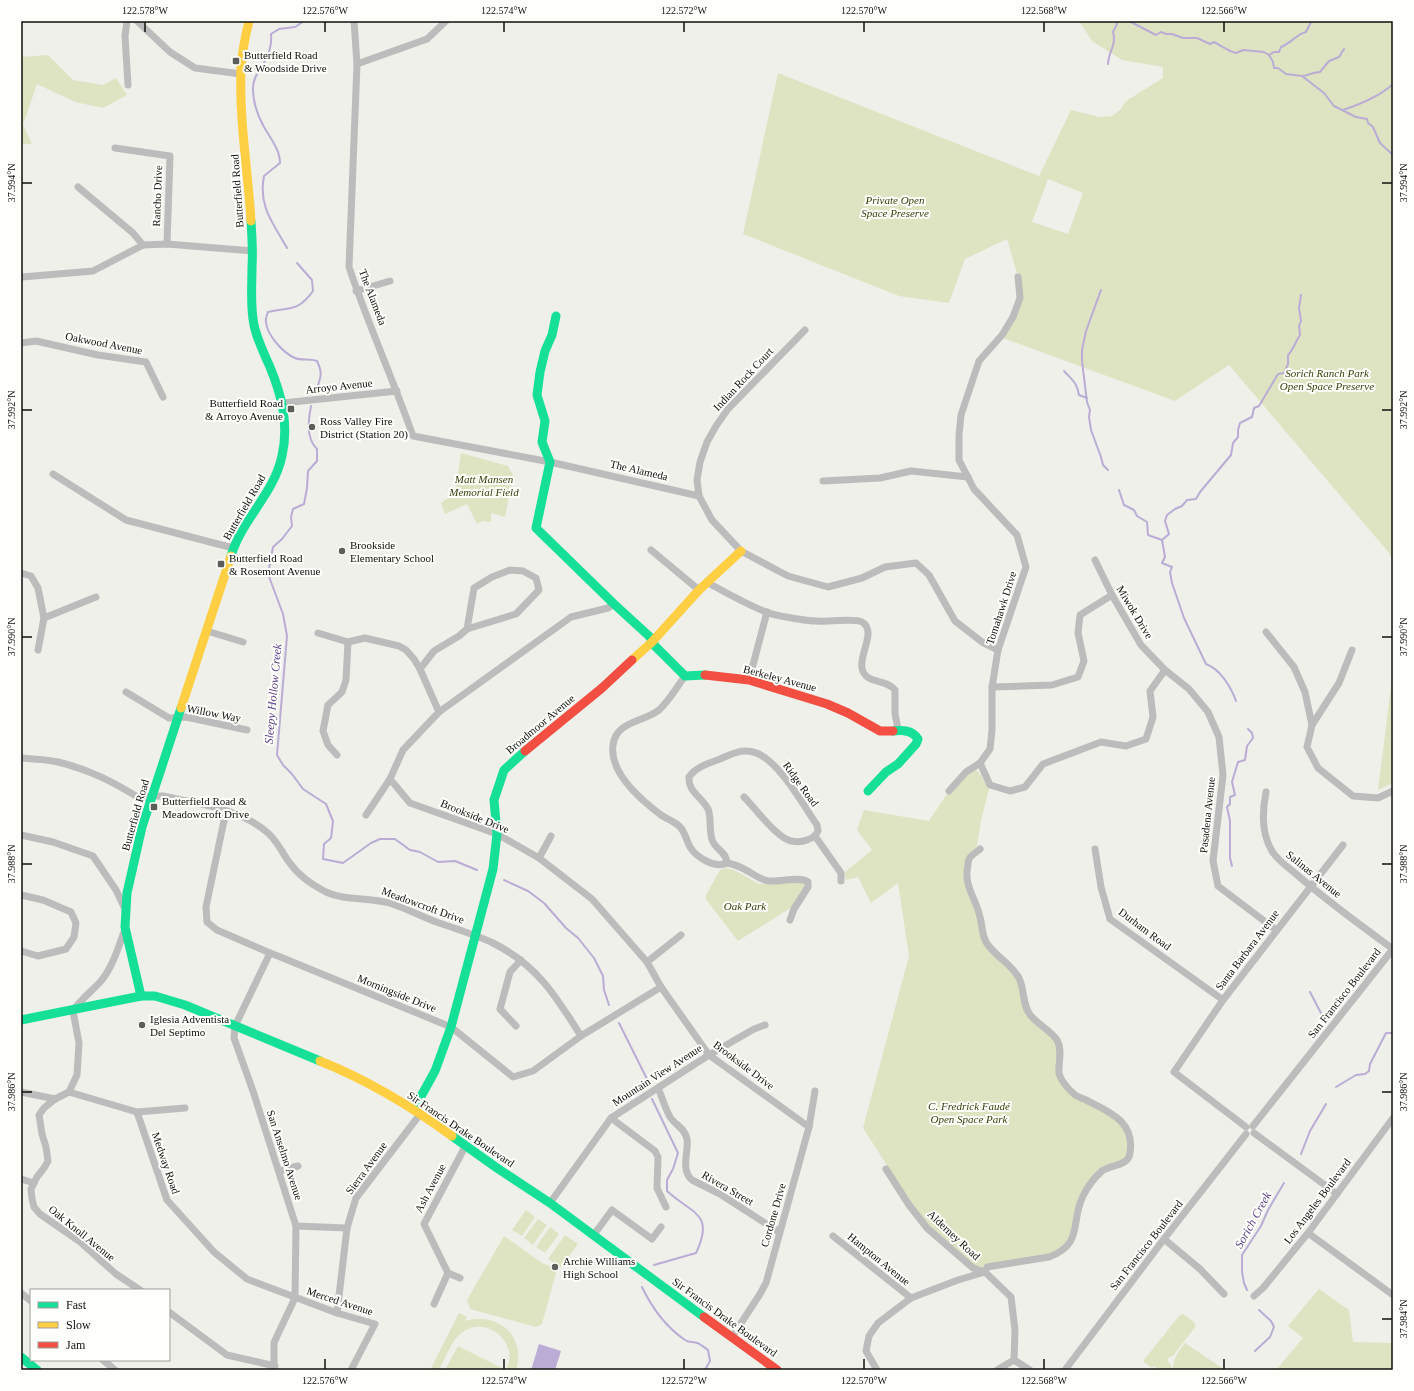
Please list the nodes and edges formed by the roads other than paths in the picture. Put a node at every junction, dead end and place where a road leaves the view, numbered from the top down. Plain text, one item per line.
1 (127, 21) edge
2 (137, 21) edge
3 (249, 21) edge
4 (354, 21) edge
5 (446, 21) edge
6 (356, 64) junction
7 (241, 74) junction
8 (128, 85) dead end
9 (115, 148) dead end
10 (78, 187) dead end
11 (143, 244) junction
12 (167, 244) junction
13 (253, 251) junction
14 (22, 277) edge
15 (1018, 278) dead end
16 (390, 281) dead end
17 (356, 290) junction
18 (556, 316) dead end
19 (805, 330) dead end
20 (21, 343) edge
21 (397, 391) junction
22 (163, 397) dead end
23 (282, 403) junction
24 (550, 462) junction
25 (53, 474) dead end
26 (968, 476) junction
27 (823, 481) dead end
28 (699, 496) junction
29 (233, 548) junction
30 (651, 550) dead end
31 (741, 550) junction
32 (1095, 560) dead end
33 (21, 573) edge
34 (708, 584) junction
35 (698, 590) junction
36 (1112, 595) junction
37 (96, 597) dead end
38 (614, 604) junction
39 (766, 612) junction
40 (44, 618) junction
41 (467, 629) junction
42 (207, 631) junction
43 (1266, 632) dead end
44 (318, 633) dead end
45 (243, 642) dead end
46 (348, 642) junction
47 (652, 642) junction
48 (38, 650) dead end
49 (998, 650) junction
50 (1352, 650) dead end
51 (420, 669) junction
52 (1165, 670) junction
53 (685, 676) junction
54 (749, 680) junction
55 (992, 686) junction
56 (126, 692) dead end
57 (439, 712) junction
58 (177, 717) junction
59 (1312, 725) junction
60 (898, 729) junction
61 (247, 730) dead end
62 (337, 755) dead end
63 (21, 758) edge
64 (980, 764) junction
65 (390, 779) junction
66 (868, 791) dead end
67 (949, 791) dead end
68 (1393, 791) edge
69 (1266, 792) dead end
70 (151, 796) junction
71 (744, 796) dead end
72 (226, 811) junction
73 (366, 815) dead end
74 (498, 834) junction
75 (21, 835) edge
76 (551, 836) dead end
77 (815, 836) junction
78 (1343, 845) dead end
79 (980, 849) dead end
80 (1095, 849) dead end
81 (539, 858) junction
82 (726, 863) junction
83 (841, 881) dead end
84 (1310, 887) junction
85 (21, 895) edge
86 (125, 909) junction
87 (790, 920) dead end
88 (126, 927) junction
89 (1276, 930) junction
90 (682, 935) dead end
91 (475, 936) junction
92 (1393, 949) edge
93 (21, 951) edge
94 (270, 953) junction
95 (521, 960) junction
96 (647, 962) junction
97 (661, 986) junction
98 (141, 996) junction
99 (1223, 1000) junction
100 (73, 1011) junction
101 (21, 1020) edge
102 (765, 1025) dead end
103 (235, 1026) junction
104 (516, 1026) dead end
105 (451, 1027) junction
106 (581, 1036) junction
107 (709, 1055) junction
108 (658, 1088) junction
109 (815, 1091) dead end
110 (21, 1092) edge
111 (69, 1092) junction
112 (55, 1099) junction
113 (185, 1108) dead end
114 (417, 1111) junction
115 (137, 1112) junction
116 (611, 1118) junction
117 (1393, 1118) edge
118 (809, 1126) junction
119 (1250, 1130) junction
120 (466, 1145) junction
121 (298, 1166) dead end
122 (886, 1169) dead end
123 (279, 1171) junction
124 (21, 1179) edge
125 (34, 1183) junction
126 (1337, 1194) junction
127 (550, 1203) junction
128 (666, 1207) dead end
129 (296, 1226) junction
130 (661, 1227) dead end
131 (347, 1228) junction
132 (779, 1232) junction
133 (1308, 1233) junction
134 (593, 1236) junction
135 (833, 1236) dead end
136 (1164, 1239) junction
137 (985, 1272) junction
138 (448, 1273) junction
139 (460, 1278) dead end
140 (138, 1289) edge
141 (21, 1293) edge
142 (1224, 1294) dead end
143 (1393, 1295) edge
144 (1254, 1296) dead end
145 (295, 1298) junction
146 (911, 1298) junction
147 (30, 1300) edge
148 (434, 1304) dead end
149 (170, 1313) edge
150 (337, 1314) junction
151 (732, 1337) junction
152 (21, 1357) edge
153 (1014, 1360) junction
154 (103, 1361) edge
155 (275, 1368) edge
156 (37, 1370) edge
157 (115, 1370) edge
158 (351, 1370) edge
159 (777, 1370) edge
160 (877, 1370) edge
161 (997, 1370) edge
162 (1030, 1370) edge
163 (1065, 1370) edge

1 - 8 street
2 - 7 street
3 - 7 street, Butterfield Road
4 - 6 street, The Alameda
5 - 6 street
6 - 17 street, The Alameda
7 - 13 street, Butterfield Road
9 - 12 street, Rancho Drive
10 - 11 street
11 - 12 street
11 - 14 street
12 - 13 street
13 - 23 street, Butterfield Road
15 - 26 street, Tomahawk Drive
16 - 17 street
17 - 21 street, The Alameda
18 - 24 street
19 - 28 street, Indian Rock Court
20 - 22 street, Oakwood Avenue
21 - 23 street, Arroyo Avenue
21 - 24 street, The Alameda
23 - 29 street, Butterfield Road
24 - 28 street, The Alameda
24 - 38 street
25 - 29 street
26 - 27 street
26 - 49 street, Tomahawk Drive
28 - 31 street
29 - 42 street, Butterfield Road
30 - 35 street
31 - 34 street, Broadmoor Avenue
31 - 49 street
32 - 36 street, Miwok Drive
33 - 40 street
34 - 35 street, Broadmoor Avenue
34 - 39 street
35 - 47 street, Broadmoor Avenue
36 - 52 street, Miwok Drive
36 - 55 street
37 - 40 street
38 - 47 street
38 - 57 street
39 - 54 street
39 - 60 street
40 - 48 street
41 - 41 street
41 - 51 street
42 - 45 street
42 - 58 street, Butterfield Road
43 - 59 street
44 - 46 street
46 - 51 street
46 - 62 street
47 - 53 street
47 - 74 street, Broadmoor Avenue
49 - 55 street, Tomahawk Drive
50 - 59 street
51 - 57 street
52 - 64 street
52 - 89 street, Pasadena Avenue
53 - 54 street, Berkeley Avenue
53 - 82 street
54 - 60 street, Berkeley Avenue
55 - 64 street, Tomahawk Drive
56 - 58 street, Willow Way
57 - 65 street
58 - 61 street, Willow Way
58 - 70 street, Butterfield Road
59 - 68 street
60 - 66 street, Berkeley Avenue
63 - 70 street, Meadowcroft Drive
64 - 67 street
65 - 73 street
65 - 74 street, Brookside Drive
69 - 84 street, Salinas Avenue
70 - 72 street, Meadowcroft Drive
70 - 86 street, Butterfield Road
71 - 77 street
72 - 91 street, Meadowcroft Drive
72 - 94 street, Morningside Drive
74 - 81 street, Brookside Drive
74 - 91 street, Broadmoor Avenue
75 - 86 street
76 - 81 street
77 - 82 street, Ridge Road
77 - 83 street
78 - 84 street, Santa Barbara Avenue
79 - 137 street
80 - 99 street, Durham Road
81 - 96 street, Brookside Drive
82 - 87 street
84 - 89 street, Santa Barbara Avenue
84 - 92 street, Salinas Avenue
85 - 93 street
86 - 88 street, Butterfield Road
88 - 98 street, Butterfield Road
88 - 100 street
89 - 99 street, Santa Barbara Avenue
90 - 96 street
91 - 95 street, Meadowcroft Drive
91 - 105 street, Broadmoor Avenue
92 - 119 street, San Francisco Boulevard
94 - 103 street
94 - 105 street, Morningside Drive
95 - 104 street
95 - 106 street, Meadowcroft Drive
96 - 97 street, Brookside Drive
97 - 106 street, Morningside Drive
97 - 107 street, Brookside Drive
98 - 100 street, Sir Francis Drake Boulevard
98 - 103 street, Sir Francis Drake Boulevard
99 - 119 street, Santa Barbara Avenue
100 - 101 street, Sir Francis Drake Boulevard
100 - 111 street
102 - 107 street, Mountain View Avenue
103 - 114 street, Sir Francis Drake Boulevard
103 - 123 street, San Anselmo Avenue
105 - 106 street, Morningside Drive
105 - 114 street, Broadmoor Avenue
107 - 108 street, Mountain View Avenue
107 - 118 street, Brookside Drive
108 - 116 street, Mountain View Avenue
108 - 132 street, Rivera Street
109 - 118 street, Cordone Drive
110 - 112 street
111 - 112 street, Oak Knoll Avenue
111 - 115 street
112 - 125 street, Oak Knoll Avenue
113 - 115 street
114 - 120 street, Sir Francis Drake Boulevard
114 - 131 street, Sierra Avenue
115 - 145 street, Medway Road
116 - 127 street, Mountain View Avenue
116 - 128 street
117 - 126 street, Los Angeles Boulevard
118 - 132 street, Cordone Drive
119 - 126 street
119 - 136 street, San Francisco Boulevard
120 - 127 street, Sir Francis Drake Boulevard
120 - 138 street, Ash Avenue
121 - 123 street
122 - 137 street, Alderney Road
123 - 129 street, San Anselmo Avenue
124 - 125 street
125 - 140 street, Oak Knoll Avenue
126 - 133 street, Los Angeles Boulevard
127 - 134 street, Sir Francis Drake Boulevard
129 - 131 street
129 - 145 street, San Anselmo Avenue
130 - 134 street
131 - 150 street, Sierra Avenue
132 - 151 street, Cordone Drive
133 - 143 street
133 - 144 street, Los Angeles Boulevard
134 - 151 street, Sir Francis Drake Boulevard
135 - 146 street, Hampton Avenue
136 - 142 street
136 - 163 street, San Francisco Boulevard
137 - 146 street
137 - 153 street, Alderney Road
138 - 139 street
138 - 148 street
141 - 147 street
145 - 150 street, Merced Avenue
145 - 155 street, San Anselmo Avenue
146 - 160 street
149 - 155 street
150 - 158 street, Merced Avenue
151 - 159 street, Sir Francis Drake Boulevard
152 - 156 street
153 - 161 street
153 - 162 street
154 - 157 street

